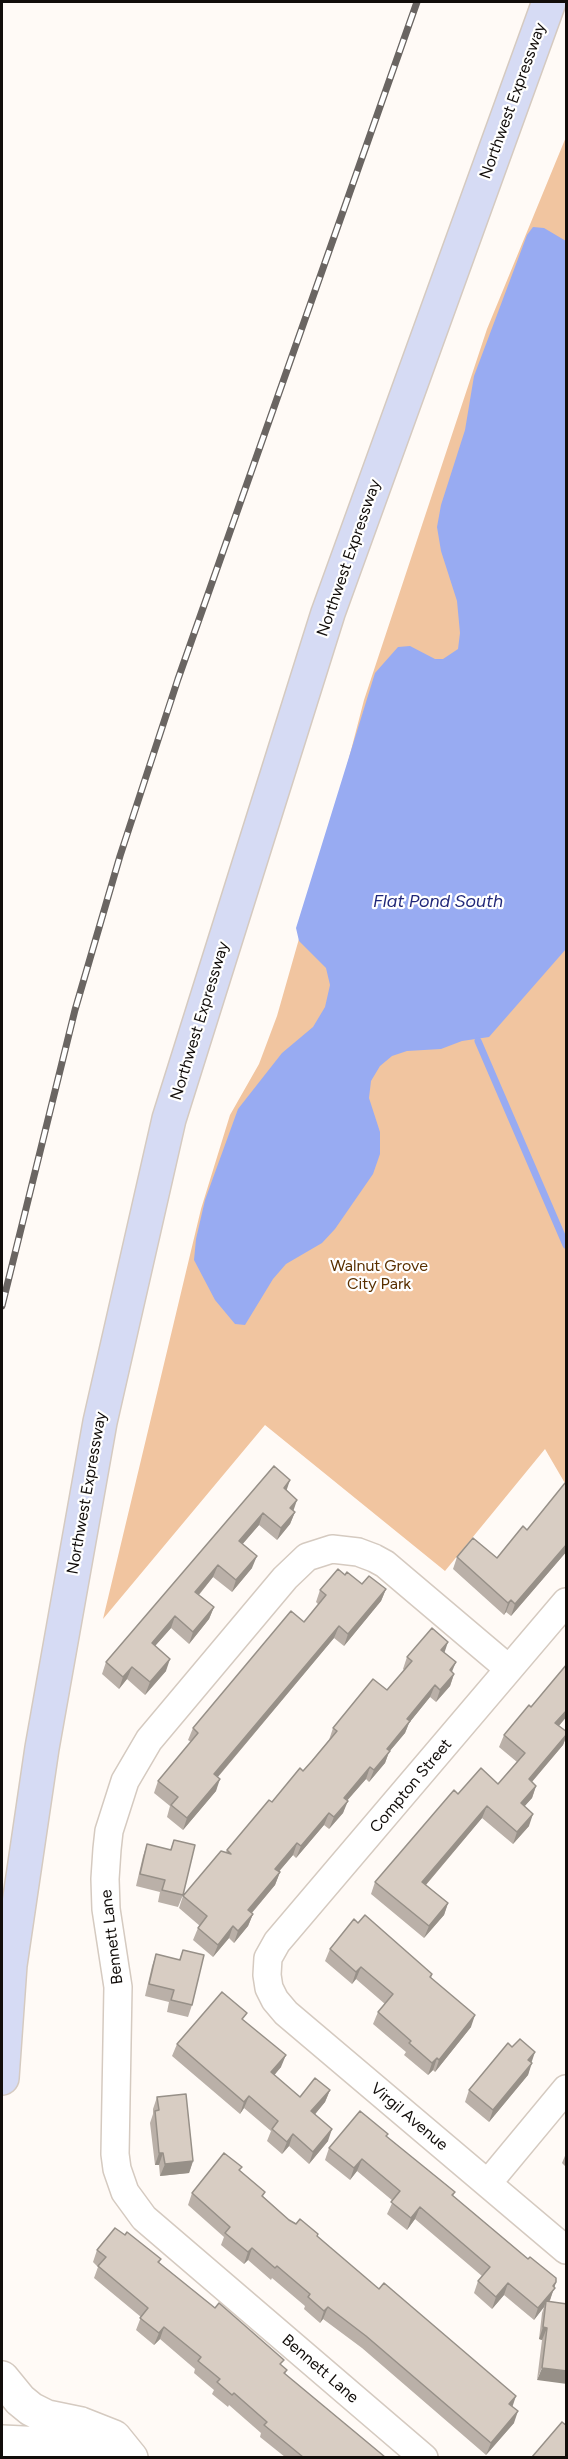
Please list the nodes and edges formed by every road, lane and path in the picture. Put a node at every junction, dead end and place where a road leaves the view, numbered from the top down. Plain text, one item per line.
1 (553, 15) edge
2 (567, 1602) edge
3 (509, 1670) junction
4 (267, 1975) joint
5 (2, 2078) edge
6 (566, 2089) edge
7 (488, 2184) junction
8 (567, 2250) edge
9 (2, 2378) edge
10 (2, 2442) edge
11 (125, 2457) edge
12 (131, 2457) edge
13 (424, 2457) edge

1 - 5 main road, Northwest Expressway
2 - 3 street, Compton Street
3 - 4 street, Compton Street
3 - 13 street, Bennett Lane
4 - 7 street, Virgil Avenue
6 - 7 street
7 - 8 street, Virgil Avenue
9 - 12 street
10 - 11 street

